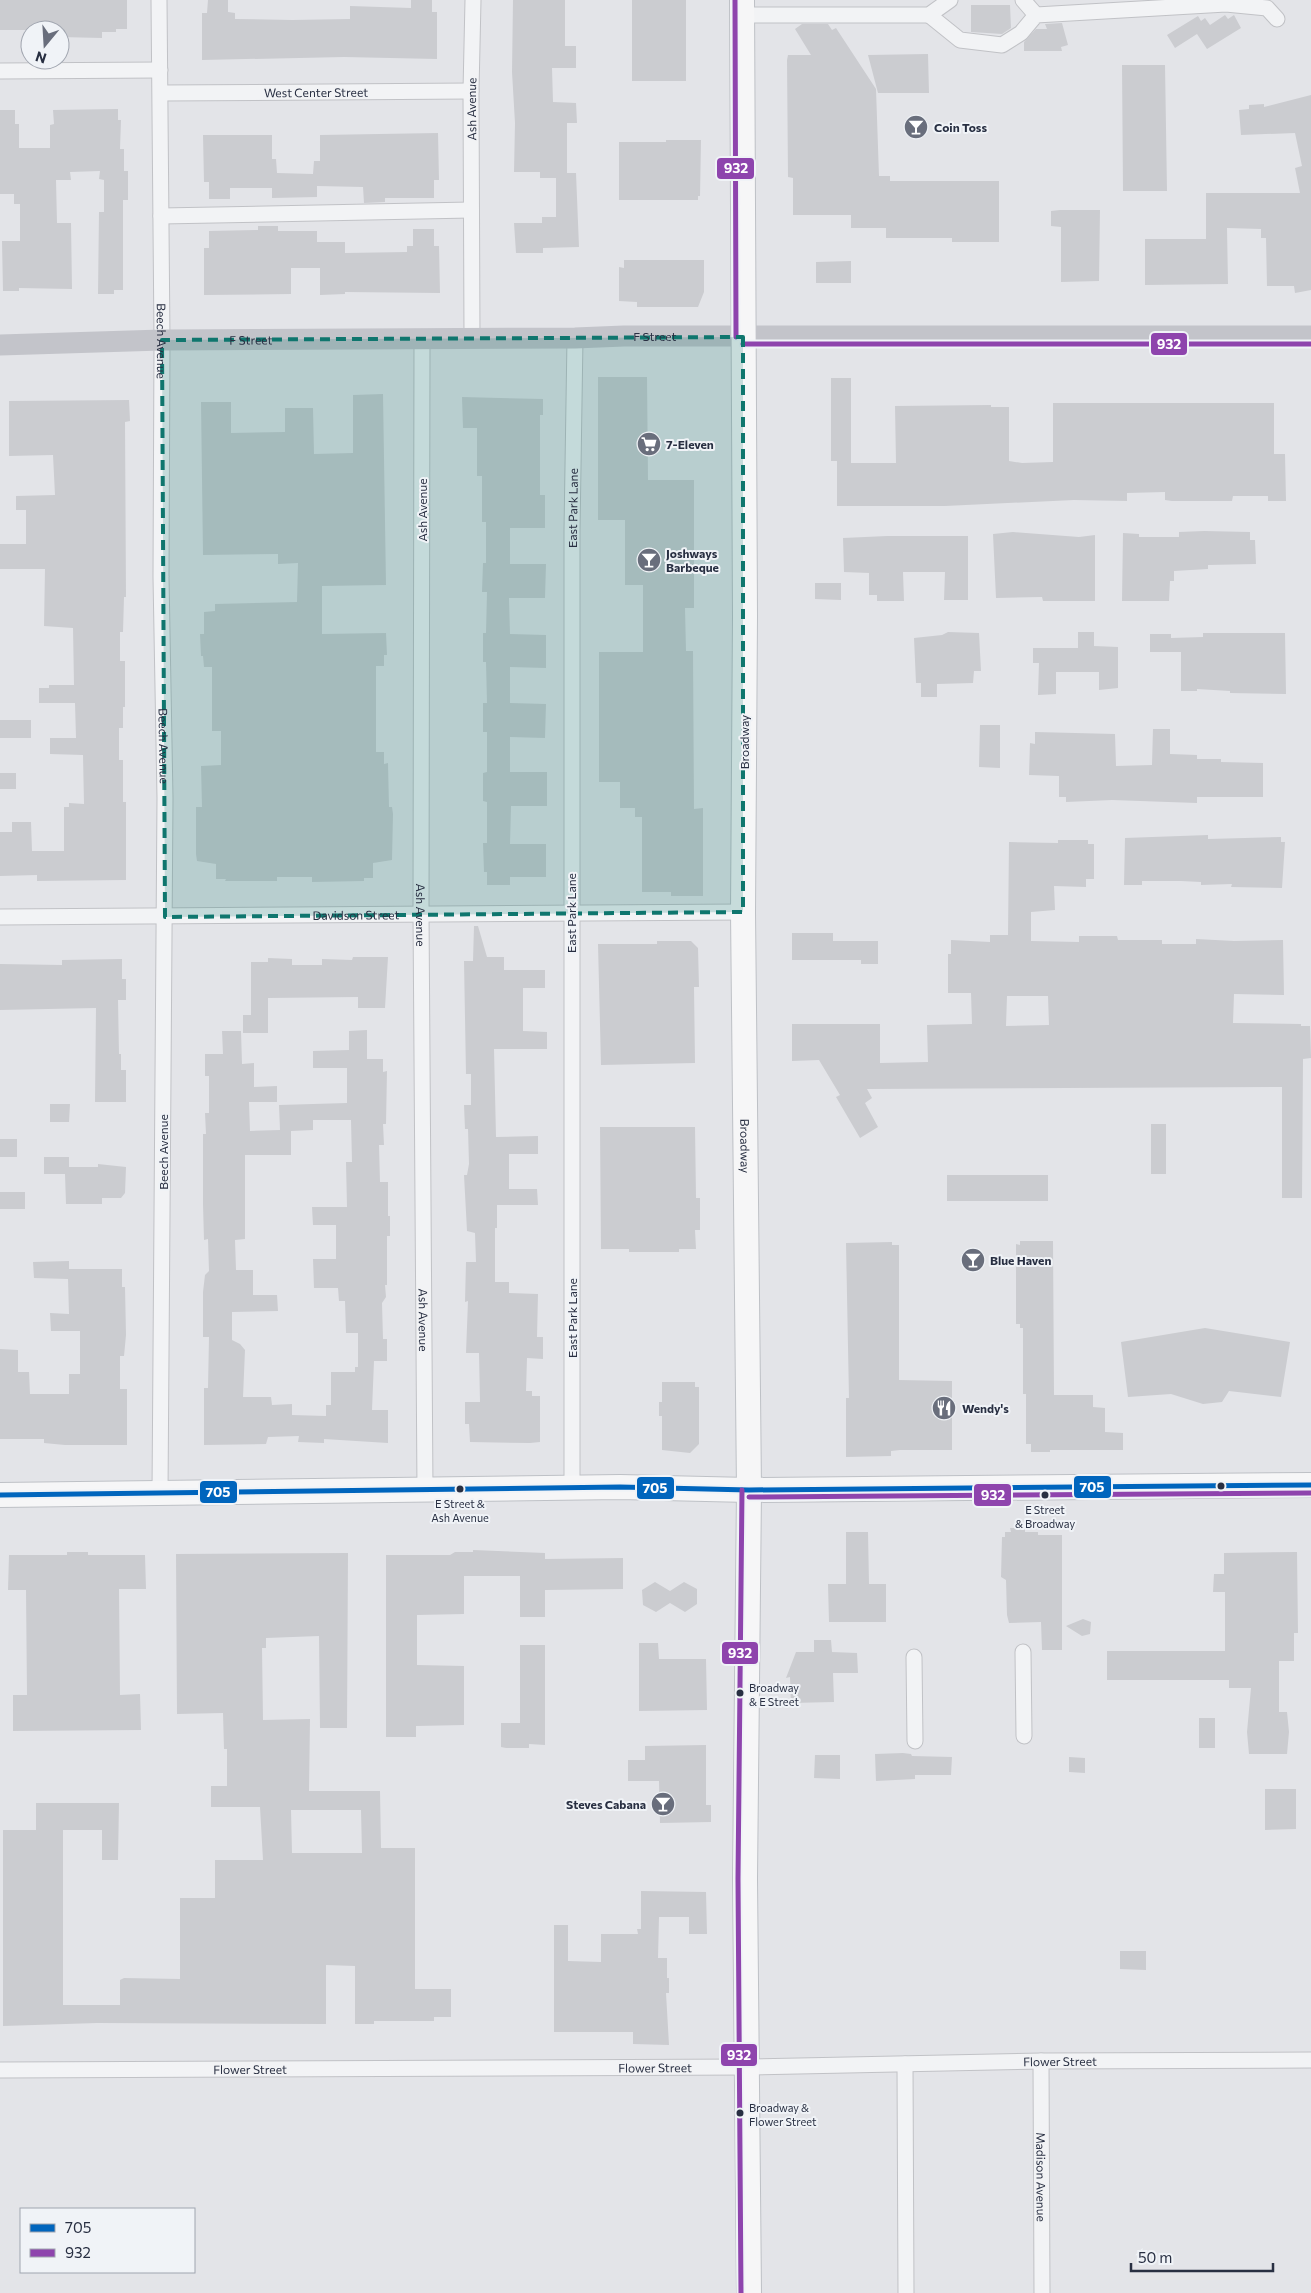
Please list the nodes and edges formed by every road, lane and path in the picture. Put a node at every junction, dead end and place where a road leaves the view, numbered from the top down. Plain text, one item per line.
1 (159, 0) edge
2 (473, 0) edge
3 (950, 0) edge
4 (1023, 0) edge
5 (741, 7) edge
6 (929, 15) junction
7 (1036, 15) junction
8 (1277, 19) dead end
9 (160, 70) junction
10 (0, 71) edge
11 (471, 91) junction
12 (161, 93) junction
13 (471, 210) junction
14 (161, 216) junction
15 (1311, 336) edge
16 (744, 337) junction
17 (472, 338) junction
18 (575, 338) junction
19 (162, 340) junction
20 (422, 340) junction
21 (0, 345) edge
22 (743, 912) junction
23 (421, 913) junction
24 (571, 914) junction
25 (165, 916) junction
26 (0, 917) edge
27 (1311, 1485) edge
28 (572, 1488) junction
29 (426, 1490) junction
30 (749, 1490) junction
31 (160, 1493) junction
32 (0, 1495) edge
33 (1023, 1652) dead end
34 (914, 1657) dead end
35 (1024, 1736) dead end
36 (915, 1741) dead end
37 (1311, 2060) edge
38 (1041, 2061) junction
39 (905, 2064) junction
40 (749, 2067) junction
41 (0, 2070) edge
42 (749, 2293) edge
43 (906, 2293) edge
44 (1042, 2293) edge

1 - 9 street, Beech Avenue
2 - 11 street, Ash Avenue
3 - 6 street
4 - 7 street
5 - 6 street
5 - 16 main road, Broadway
6 - 7 street
7 - 8 street
9 - 10 street
9 - 12 street, Beech Avenue
11 - 12 street, West Center Street
11 - 13 street, Ash Avenue
12 - 14 street, Beech Avenue
13 - 14 street
13 - 17 street, Ash Avenue
14 - 19 street, Beech Avenue
15 - 16 main road, F Street
16 - 18 main road, F Street
16 - 22 main road, Broadway
17 - 18 main road, F Street
17 - 20 main road, F Street
18 - 24 street, East Park Lane
19 - 20 main road, F Street
19 - 21 main road, F Street
19 - 25 street, Beech Avenue
20 - 23 street, Ash Avenue
22 - 24 street, Davidson Street
22 - 30 main road, Broadway
23 - 24 street, Davidson Street
23 - 25 street, Davidson Street
23 - 29 street, Ash Avenue
24 - 28 street, East Park Lane
25 - 26 street, Davidson Street
25 - 31 street, Beech Avenue
27 - 30 main road
28 - 29 main road
28 - 30 main road
29 - 31 main road
30 - 40 main road, Broadway
31 - 32 main road
33 - 35 street
34 - 36 street
37 - 38 street, Flower Street
38 - 39 street, Flower Street
38 - 44 street, Madison Avenue
39 - 40 street, Flower Street
39 - 43 street
40 - 41 street, Flower Street
40 - 42 main road, Broadway

